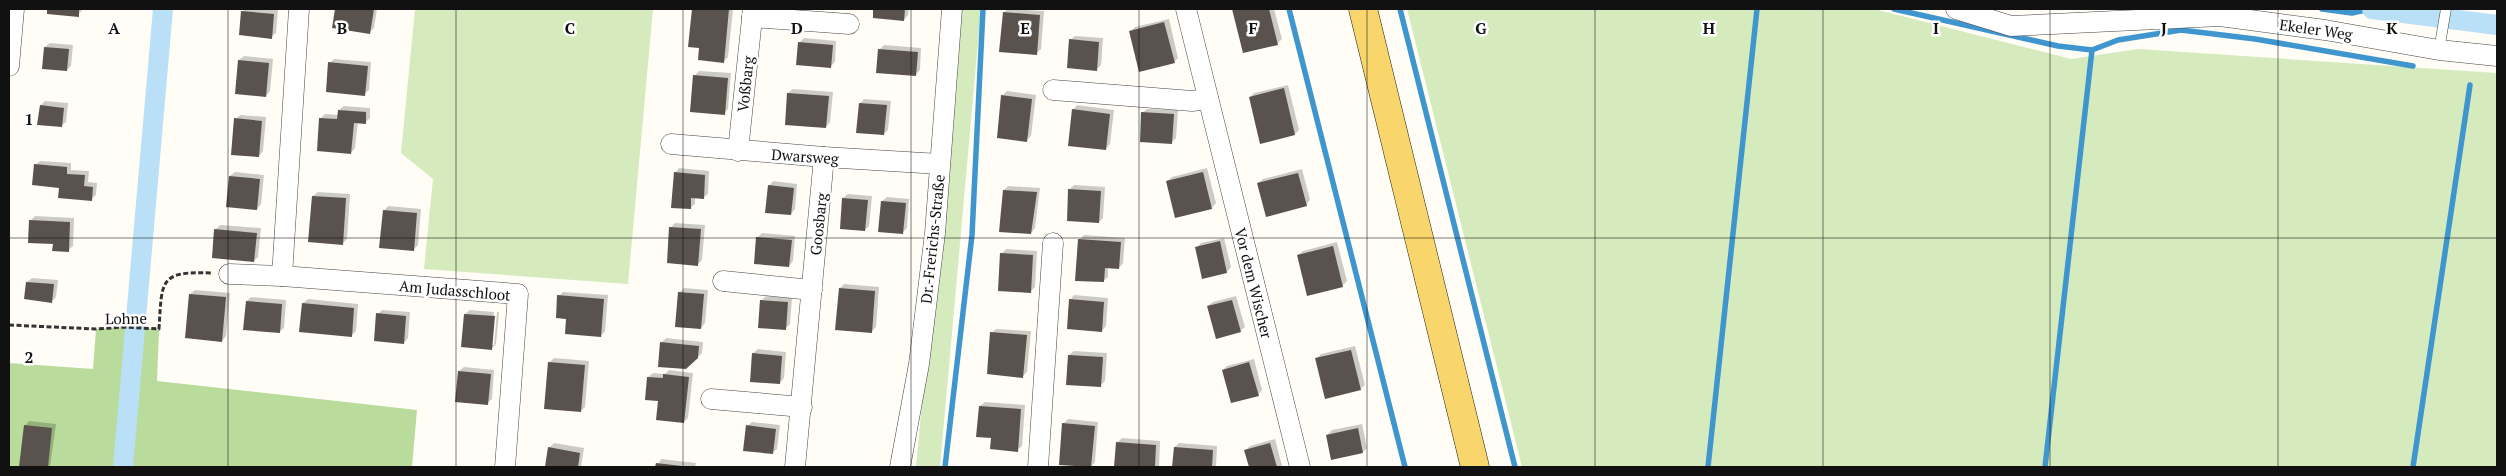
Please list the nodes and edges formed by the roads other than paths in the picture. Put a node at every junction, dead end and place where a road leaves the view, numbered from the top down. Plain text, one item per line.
1 (14, 9) edge
2 (299, 9) edge
3 (952, 9) edge
4 (1186, 9) edge
5 (1363, 9) edge
6 (1956, 9) edge
7 (2446, 9) edge
8 (753, 13) edge
9 (849, 24) dead end
10 (2439, 50) junction
11 (2497, 56) edge
12 (9, 66) edge
13 (1052, 90) dead end
14 (1208, 98) junction
15 (671, 144) dead end
16 (738, 151) junction
17 (824, 157) junction
18 (940, 164) junction
19 (1053, 244) dead end
20 (229, 274) road end
21 (282, 276) junction
22 (723, 281) dead end
23 (812, 290) junction
24 (710, 399) dead end
25 (802, 406) junction
26 (505, 467) edge
27 (795, 467) edge
28 (900, 467) edge
29 (1038, 467) edge
30 (1300, 467) edge
31 (1475, 467) edge

1 - 12 street
2 - 21 street
3 - 18 street, Dr.-Frerichs-Straße
4 - 14 street, Vor dem Wischer
5 - 31 main road
6 - 10 street, Ekeler Weg
7 - 10 lane
8 - 9 street, Voßbarg
8 - 16 street, Voßbarg
10 - 11 street, Ekeler Weg
13 - 14 street
14 - 30 street, Vor dem Wischer
15 - 16 street, Dwarsweg
16 - 17 street, Dwarsweg
17 - 18 street, Dwarsweg
17 - 23 street, Goosbarg
18 - 28 street, Dr.-Frerichs-Straße
19 - 29 street
20 - 21 street, Am Judasschloot
21 - 26 street, Am Judasschloot
22 - 23 street
23 - 25 street, Goosbarg
24 - 25 street
25 - 27 street, Goosbarg

